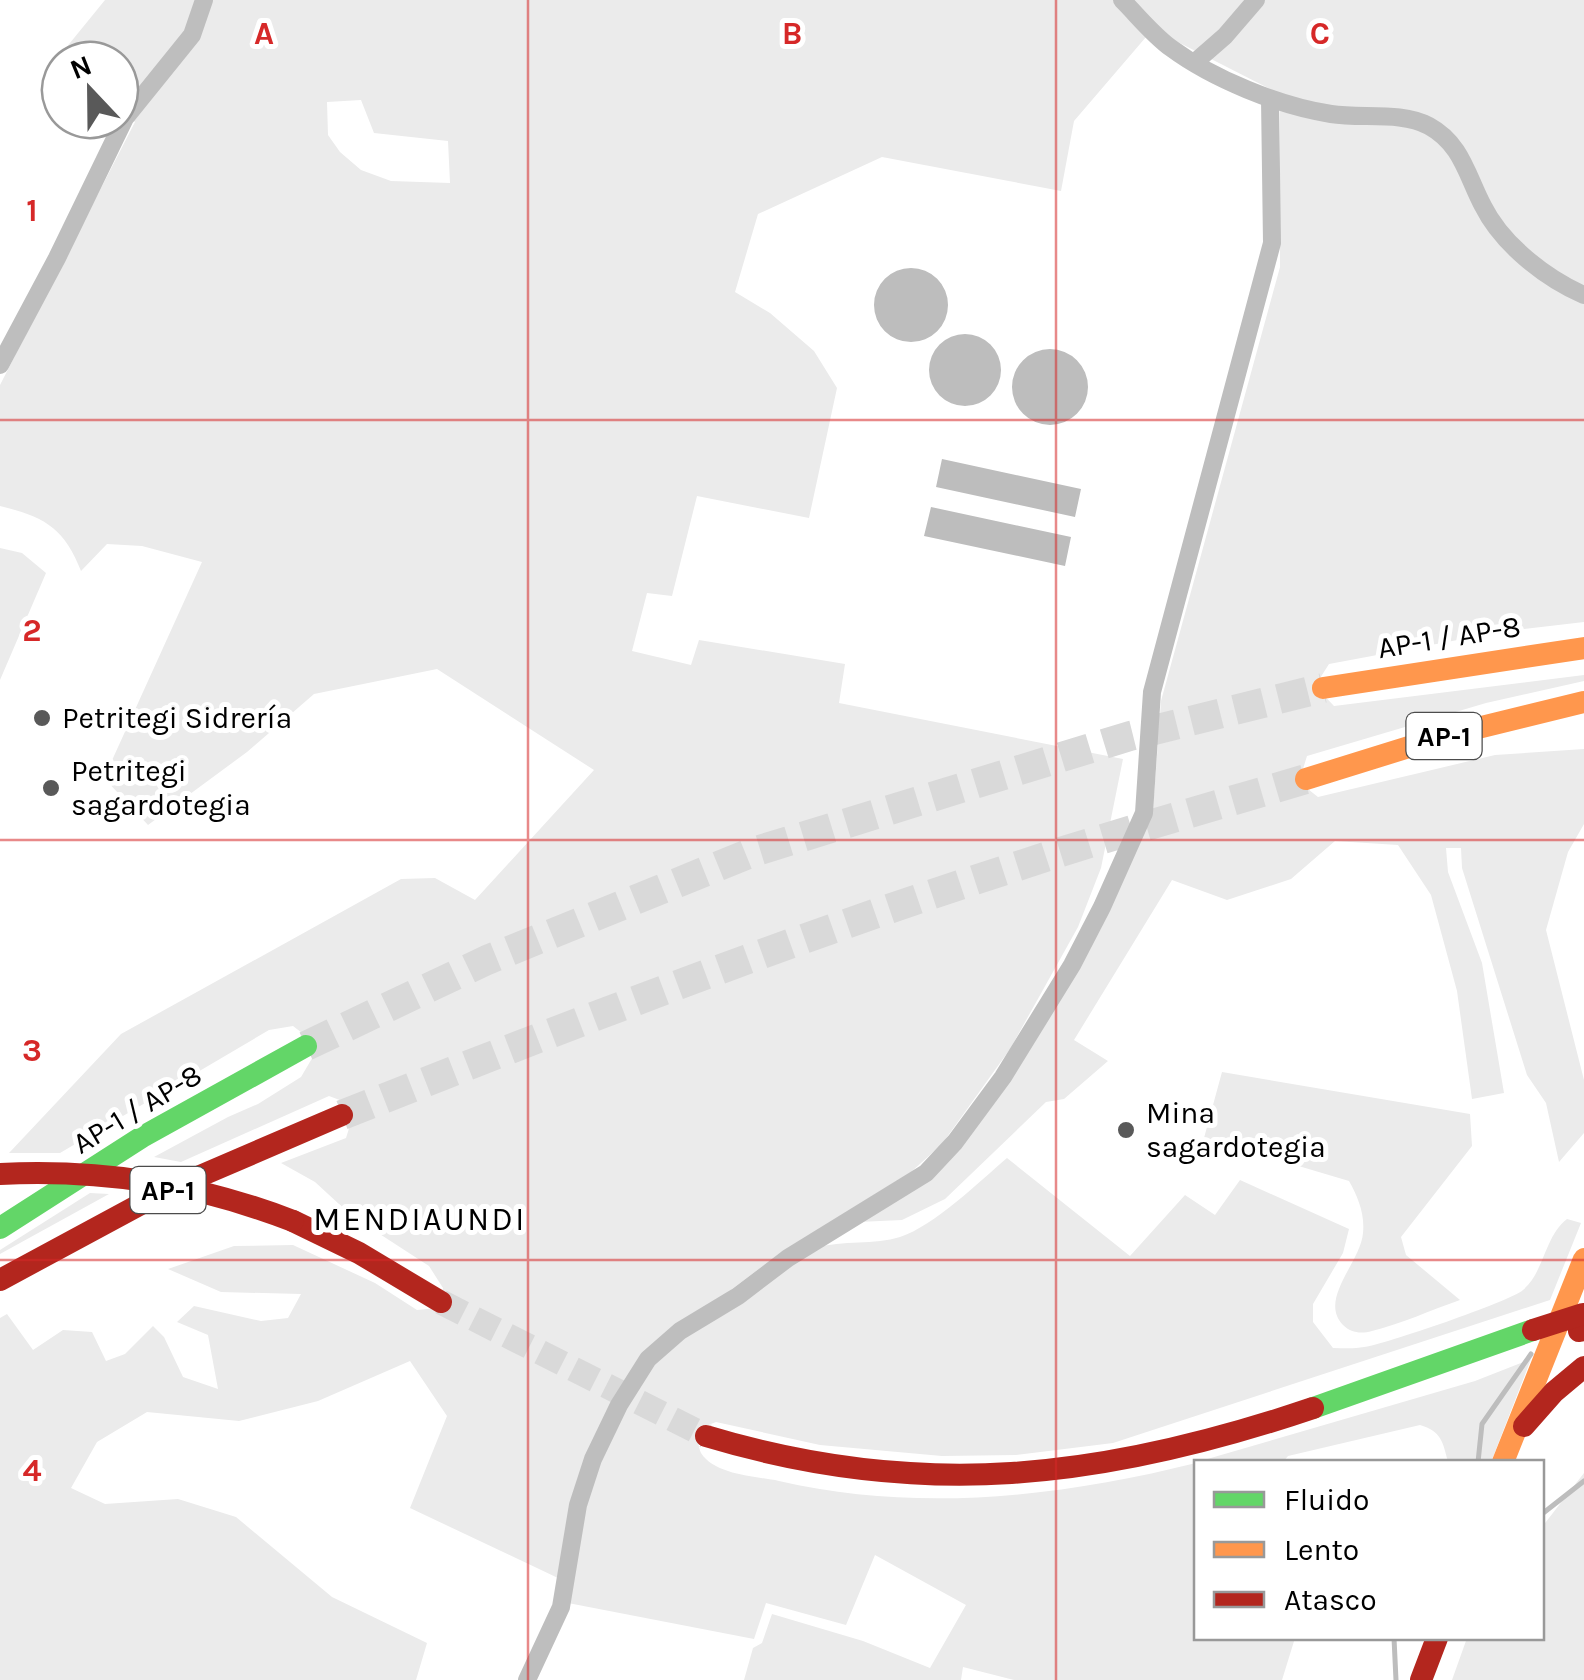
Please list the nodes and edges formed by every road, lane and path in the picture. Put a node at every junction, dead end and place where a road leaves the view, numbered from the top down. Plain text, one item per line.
1 (204, 0) edge
2 (1122, 0) edge
3 (1256, 0) edge
4 (1194, 63) junction
5 (1270, 99) junction
6 (1584, 295) edge
7 (0, 365) edge
8 (1584, 648) edge
9 (1324, 688) tunnel mouth
10 (1584, 702) edge
11 (1306, 779) tunnel mouth
12 (306, 1046) tunnel mouth
13 (342, 1114) tunnel mouth
14 (0, 1174) edge
15 (0, 1228) edge
16 (1584, 1259) edge
17 (0, 1280) edge
18 (1584, 1300) edge
19 (441, 1302) tunnel mouth
20 (1578, 1321) edge
21 (1558, 1355) edge
22 (1269, 1421) junction
23 (706, 1436) tunnel mouth
24 (1506, 1454) edge
25 (1436, 1640) edge
26 (527, 1680) edge
27 (1421, 1680) edge

1 - 7 street
2 - 4 street
3 - 4 street
4 - 5 street
5 - 6 street
5 - 26 street
8 - 9 main road, AP-1 / AP-8 / AP-1
10 - 11 main road, AP-1
12 - 15 main road, AP-1 / AP-8 / AP-1
13 - 17 main road, AP-1
14 - 19 main road, bridge
16 - 20 main road
18 - 21 main road
20 - 21 main road, bridge
21 - 22 main road
21 - 22 main road
21 - 24 main road
21 - 24 main road
22 - 23 main road
25 - 27 main road

